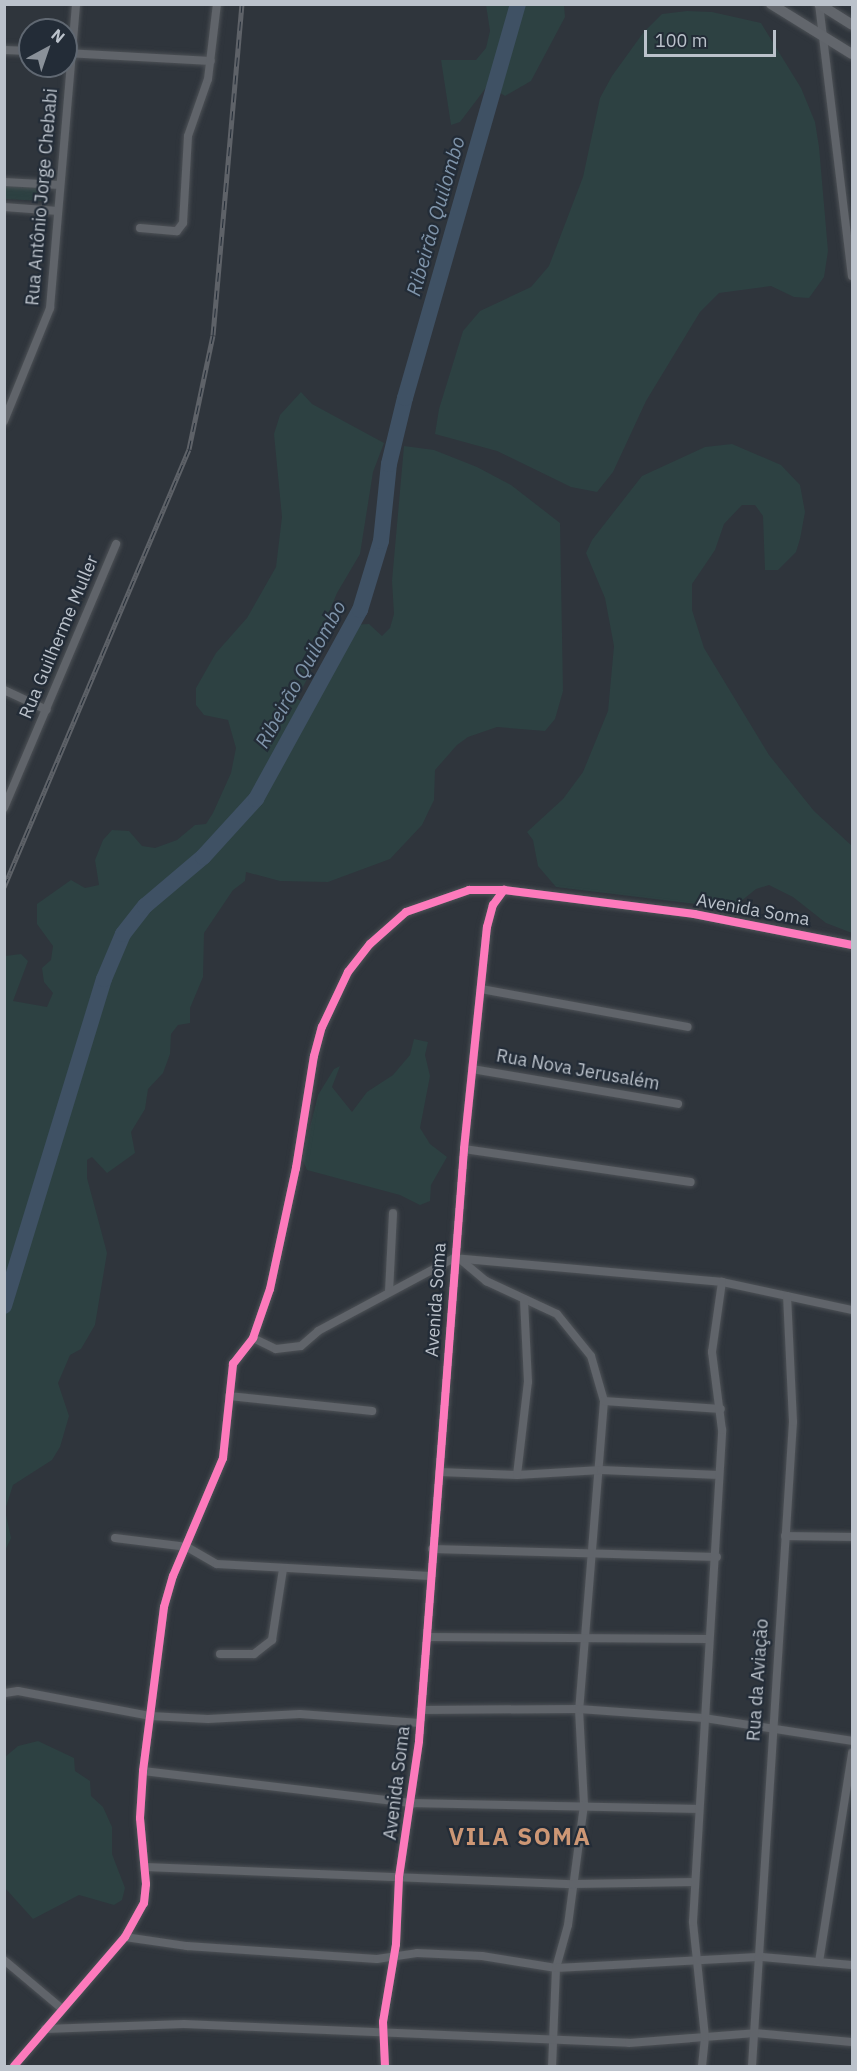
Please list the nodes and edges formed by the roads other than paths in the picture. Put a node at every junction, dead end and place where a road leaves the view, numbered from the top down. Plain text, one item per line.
1 (217, 4) edge
2 (771, 4) edge
3 (819, 5) edge
4 (852, 25) edge
5 (821, 34) junction
6 (78, 54) edge
7 (852, 54) edge
8 (211, 61) junction
9 (67, 78) edge
10 (4, 182) edge
11 (60, 185) junction
12 (4, 207) edge
13 (58, 211) junction
14 (140, 228) dead end
15 (852, 276) edge
16 (4, 421) edge
17 (116, 544) dead end
18 (4, 690) edge
19 (46, 710) junction
20 (4, 808) edge
21 (504, 890) junction
22 (852, 945) edge
23 (481, 989) junction
24 (688, 1027) dead end
25 (472, 1069) junction
26 (678, 1104) dead end
27 (464, 1149) junction
28 (691, 1182) dead end
29 (393, 1213) dead end
30 (457, 1259) junction
31 (722, 1282) junction
32 (389, 1292) junction
33 (787, 1296) junction
34 (524, 1299) junction
35 (852, 1310) edge
36 (253, 1338) junction
37 (230, 1396) junction
38 (604, 1401) junction
39 (721, 1409) junction
40 (372, 1411) dead end
41 (601, 1470) junction
42 (439, 1472) junction
43 (516, 1474) junction
44 (719, 1475) junction
45 (785, 1536) junction
46 (852, 1537) edge
47 (115, 1538) dead end
48 (186, 1547) junction
49 (432, 1549) junction
50 (594, 1554) junction
51 (717, 1557) junction
52 (284, 1569) junction
53 (430, 1576) junction
54 (427, 1637) junction
55 (588, 1637) junction
56 (708, 1639) junction
57 (219, 1654) dead end
58 (4, 1693) edge
59 (579, 1709) junction
60 (421, 1710) junction
61 (150, 1716) junction
62 (704, 1718) junction
63 (420, 1723) junction
64 (771, 1726) junction
65 (852, 1742) edge
66 (852, 1753) edge
67 (143, 1771) junction
68 (413, 1803) junction
69 (584, 1805) junction
70 (697, 1809) junction
71 (145, 1867) junction
72 (399, 1877) junction
73 (695, 1882) junction
74 (573, 1884) junction
75 (125, 1937) junction
76 (394, 1956) junction
77 (762, 1957) junction
78 (4, 1960) edge
79 (697, 1960) junction
80 (819, 1962) junction
81 (852, 1965) edge
82 (556, 1968) junction
83 (61, 2008) junction
84 (45, 2029) junction
85 (382, 2033) junction
86 (755, 2033) junction
87 (705, 2037) junction
88 (553, 2041) junction
89 (852, 2042) edge
90 (14, 2067) edge
91 (384, 2067) edge
92 (552, 2067) edge
93 (702, 2067) edge
94 (752, 2067) edge

1 - 8 street
2 - 5 main road
3 - 4 main road
3 - 5 street
5 - 7 main road
5 - 15 street
6 - 8 street
8 - 14 street
9 - 11 street, Rua Antônio Jorge Chebabi
10 - 11 street
11 - 13 street, Rua Antônio Jorge Chebabi
12 - 13 street
13 - 16 street, Rua Antônio Jorge Chebabi
17 - 19 street, Rua Guilherme Muller
18 - 19 street
19 - 20 street, Rua Guilherme Muller
21 - 22 street, Avenida Soma
21 - 23 street, Avenida Soma
21 - 36 street
23 - 24 street
23 - 25 street, Avenida Soma
25 - 26 street, Rua Nova Jerusalém
25 - 27 street, Avenida Soma
27 - 28 street
27 - 30 street, Avenida Soma
29 - 32 street
30 - 31 street
30 - 32 street
30 - 34 street
30 - 42 street, Avenida Soma
31 - 33 street
31 - 39 street
32 - 36 street
33 - 35 street
33 - 45 street, Rua da Aviação
34 - 38 street
34 - 43 street
36 - 37 street
37 - 40 street
37 - 48 street
38 - 39 street
38 - 41 street
39 - 44 street
41 - 43 street
41 - 44 street
41 - 50 street
42 - 43 street
42 - 49 street, Avenida Soma
44 - 51 street
45 - 46 street
45 - 64 street, Rua da Aviação
47 - 48 street
48 - 52 street
48 - 61 street
49 - 50 street
49 - 53 street, Avenida Soma
50 - 51 street
50 - 55 street
51 - 56 street
52 - 53 street
52 - 57 street
53 - 54 street, Avenida Soma
54 - 55 street
54 - 60 street, Avenida Soma
55 - 56 street
55 - 59 street
56 - 62 street
58 - 61 street
59 - 60 street
59 - 62 street
59 - 69 street
60 - 63 street, Avenida Soma
61 - 63 street
61 - 67 street
62 - 64 street
62 - 70 street
63 - 68 street, Avenida Soma
64 - 65 street
64 - 77 street, Rua da Aviação
66 - 80 street
67 - 68 street
67 - 71 street
68 - 69 street
68 - 72 street, Avenida Soma
69 - 70 street
69 - 74 street
70 - 73 street
71 - 72 street
71 - 75 street
72 - 74 street
72 - 76 street, Avenida Soma
73 - 74 street
73 - 79 street
74 - 82 street
75 - 76 street
75 - 83 street
76 - 82 street
76 - 85 street, Avenida Soma
77 - 79 street
77 - 80 street
77 - 86 street, Rua da Aviação
78 - 83 street
79 - 82 street
79 - 87 street
80 - 81 street
82 - 88 street
83 - 84 street
84 - 85 street
84 - 90 street
85 - 88 street
85 - 91 street, Avenida Soma
86 - 87 street
86 - 89 street
86 - 94 street, Rua da Aviação
87 - 88 street
87 - 93 street
88 - 92 street

